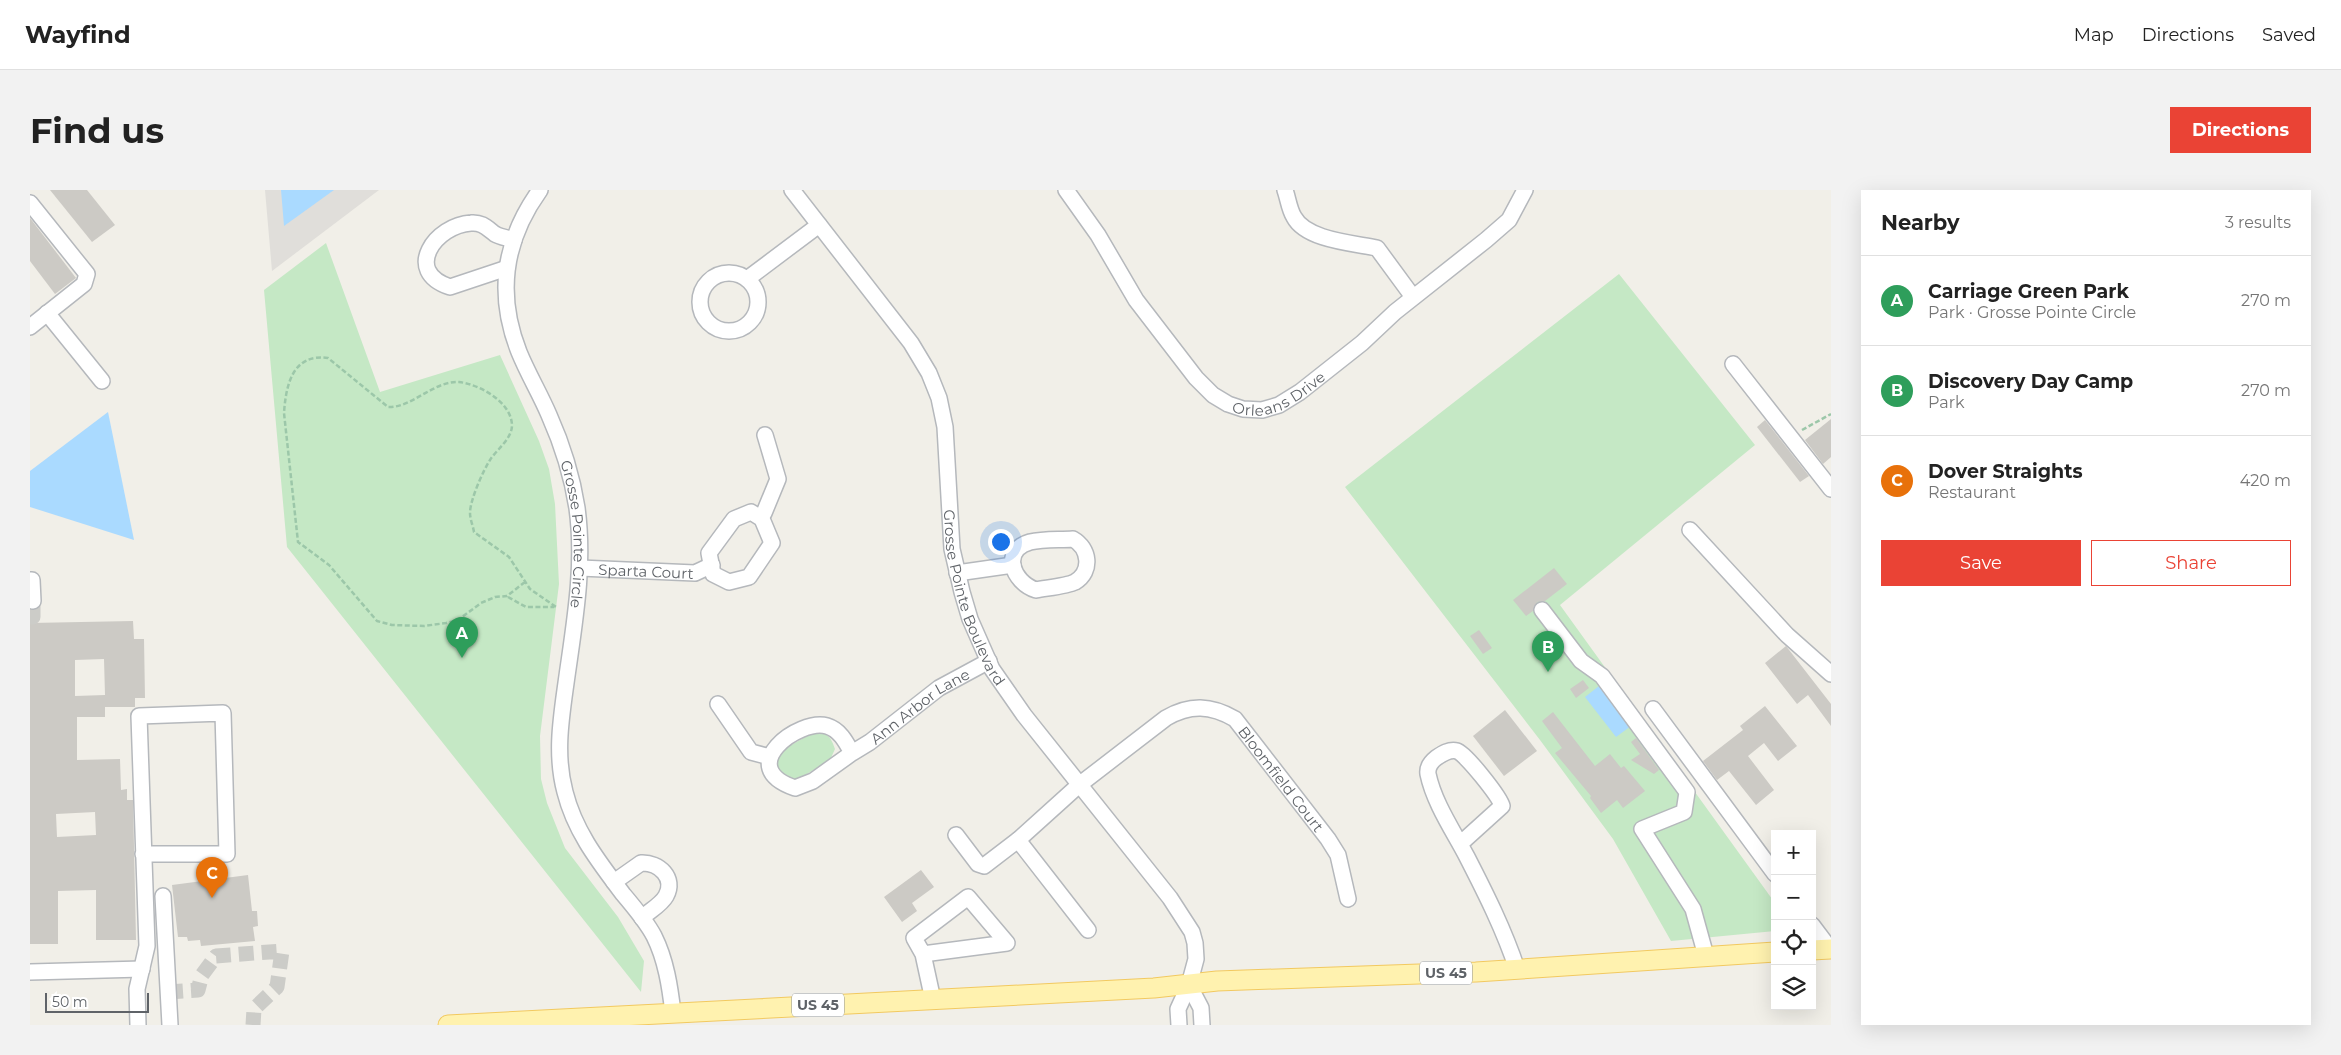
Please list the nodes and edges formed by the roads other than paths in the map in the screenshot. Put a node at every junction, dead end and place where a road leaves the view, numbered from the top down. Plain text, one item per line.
1 (540, 190) edge
2 (792, 190) edge
3 (1066, 190) edge
4 (1285, 190) edge
5 (1525, 190) edge
6 (30, 203) edge
7 (819, 226) junction
8 (514, 240) junction
9 (507, 268) junction
10 (747, 280) dead end
11 (1413, 297) junction
12 (47, 313) junction
13 (32, 322) edge
14 (1733, 364) dead end
15 (102, 381) dead end
16 (765, 435) dead end
17 (1831, 489) edge
18 (760, 517) junction
19 (1690, 530) dead end
20 (712, 565) junction
21 (1012, 565) junction
22 (580, 568) junction
23 (957, 573) junction
24 (30, 580) edge
25 (33, 601) dead end
26 (1542, 610) dead end
27 (989, 661) junction
28 (1831, 674) edge
29 (718, 704) dead end
30 (1653, 709) dead end
31 (852, 753) junction
32 (770, 757) junction
33 (1079, 785) junction
34 (956, 835) dead end
35 (1018, 840) junction
36 (1460, 844) junction
37 (144, 854) junction
38 (1771, 869) edge
39 (614, 882) junction
40 (162, 896) dead end
41 (1348, 898) dead end
42 (642, 918) junction
43 (1088, 930) dead end
44 (1816, 933) edge
45 (1824, 949) edge
46 (1771, 952) edge
47 (923, 954) junction
48 (1706, 956) junction
49 (142, 969) junction
50 (1517, 969) junction
51 (30, 972) edge
52 (1189, 985) junction
53 (933, 1000) junction
54 (673, 1013) junction
55 (138, 1025) edge
56 (170, 1025) edge
57 (448, 1025) edge
58 (1179, 1025) edge
59 (1202, 1025) edge

1 - 8 street, Grosse Pointe Circle
2 - 7 street, Grosse Pointe Boulevard
3 - 11 street, Orleans Drive
4 - 11 street
5 - 11 street, Orleans Drive
6 - 12 street
7 - 10 street
7 - 23 street, Grosse Pointe Boulevard
8 - 9 street, Grosse Pointe Circle
8 - 9 street
9 - 22 street, Grosse Pointe Circle
12 - 13 street
12 - 15 street
14 - 17 street
16 - 18 street
18 - 20 street, Sparta Court
18 - 20 street, Sparta Court
19 - 28 street
20 - 22 street, Sparta Court
21 - 21 street
21 - 23 street
22 - 39 street, Grosse Pointe Circle
23 - 27 street, Grosse Pointe Boulevard
24 - 25 street
26 - 48 street
27 - 31 street, Ann Arbor Lane
27 - 33 street, Grosse Pointe Boulevard
29 - 32 street
30 - 38 street
31 - 32 street, Ann Arbor Lane
31 - 32 street, Ann Arbor Lane
33 - 35 street, Bloomfield Court
33 - 41 street, Bloomfield Court
33 - 52 street, Grosse Pointe Boulevard
34 - 35 street, Bloomfield Court
35 - 43 street
36 - 36 street
36 - 50 street
37 - 37 street
37 - 49 street
39 - 42 street, Grosse Pointe Circle
39 - 42 street
40 - 56 street
42 - 54 street, Grosse Pointe Circle
44 - 45 street
46 - 48 main road, US 45
47 - 47 street
47 - 53 street
48 - 50 main road, US 45
49 - 51 street
49 - 55 street
50 - 52 main road, US 45
52 - 53 main road, US 45
52 - 58 street, Grosse Pointe Boulevard
52 - 59 street
53 - 54 main road, US 45
54 - 57 main road, US 45

